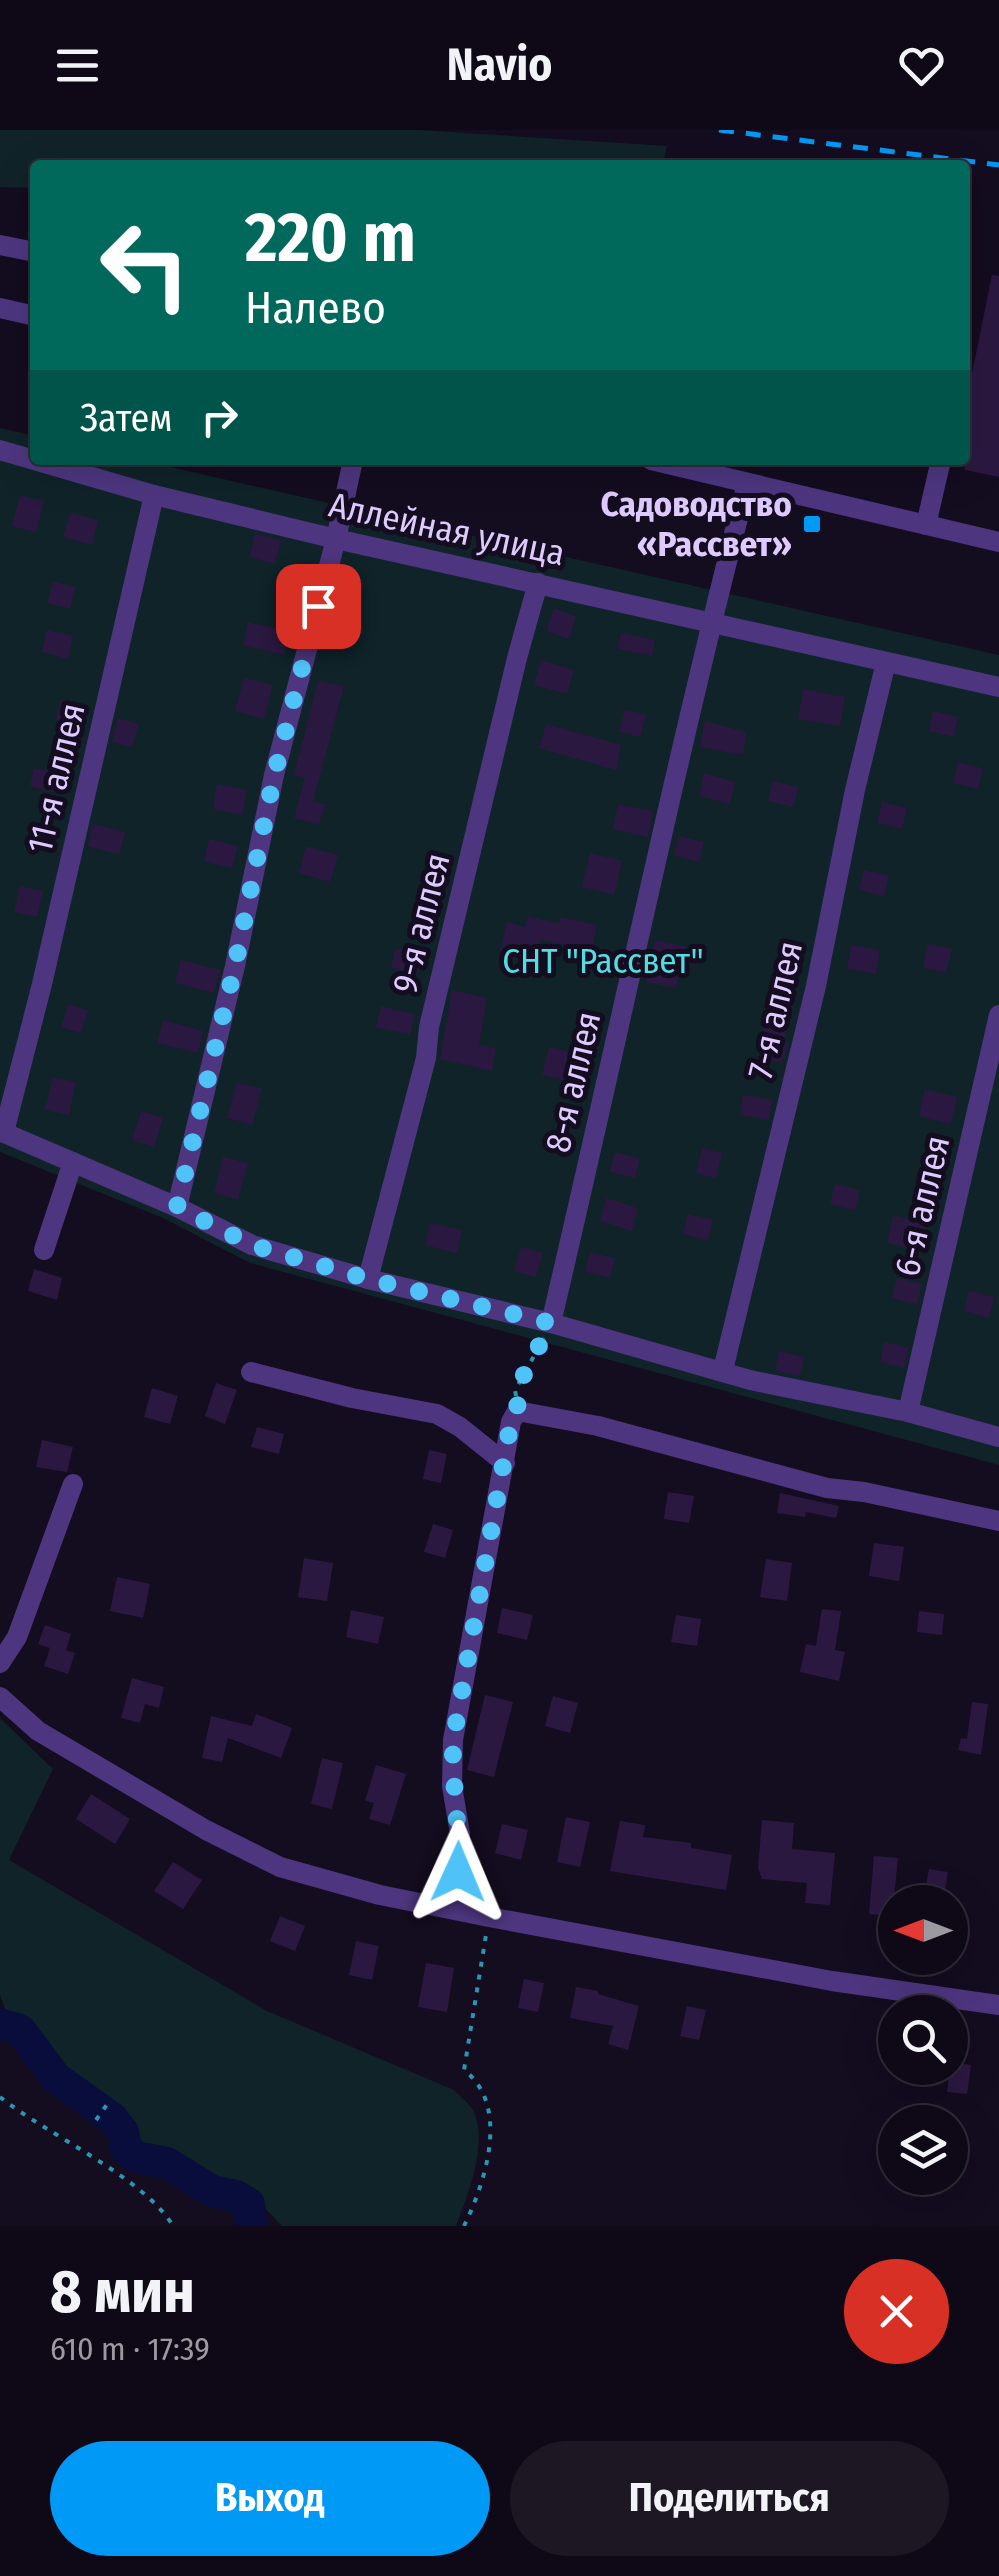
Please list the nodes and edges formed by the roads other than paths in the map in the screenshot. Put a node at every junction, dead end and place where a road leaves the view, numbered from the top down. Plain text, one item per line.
1 (0, 246) edge
2 (30, 251) edge
3 (0, 308) edge
4 (30, 315) edge
5 (0, 450) edge
6 (30, 459) edge
7 (51, 465) edge
8 (352, 465) edge
9 (673, 465) edge
10 (940, 465) edge
11 (747, 482) junction
12 (154, 495) junction
13 (926, 525) junction
14 (336, 539) junction
15 (999, 542) edge
16 (538, 583) junction
17 (711, 621) junction
18 (886, 662) junction
19 (999, 687) edge
20 (999, 1015) edge
21 (2, 1131) edge
22 (72, 1162) junction
23 (177, 1207) junction
24 (44, 1250) dead end
25 (368, 1279) junction
26 (551, 1323) junction
27 (722, 1370) junction
28 (252, 1372) dead end
29 (908, 1412) junction
30 (999, 1437) edge
31 (505, 1462) junction
32 (72, 1484) dead end
33 (999, 1521) edge
34 (0, 1662) edge
35 (0, 1696) edge
36 (455, 1909) junction
37 (999, 2005) edge

1 - 2 street
3 - 4 street
5 - 6 street, Аллейная улица
7 - 12 street, Аллейная улица
8 - 14 street
9 - 11 street
10 - 13 street
11 - 13 street
11 - 17 street, 8-я аллея
12 - 14 street, Аллейная улица
12 - 21 street, 11-я аллея
13 - 15 street
14 - 16 street, Аллейная улица
14 - 23 street
16 - 17 street, Аллейная улица
16 - 25 street, 9-я аллея
17 - 18 street, Аллейная улица
17 - 26 street, 8-я аллея
18 - 19 street, Аллейная улица
18 - 27 street, 7-я аллея
20 - 29 street, 6-я аллея
21 - 22 street
22 - 23 street
22 - 24 street
23 - 25 street
25 - 26 street
26 - 27 street
27 - 29 street
28 - 31 street
29 - 30 street
31 - 33 street
31 - 36 street
32 - 34 street
35 - 36 street
36 - 37 street

